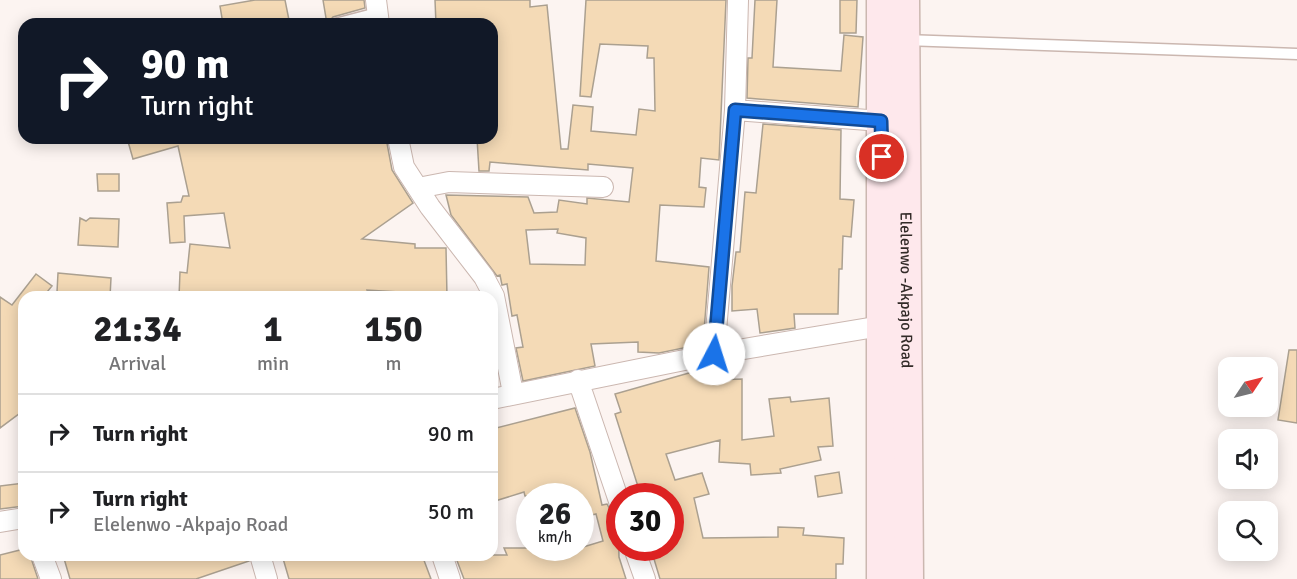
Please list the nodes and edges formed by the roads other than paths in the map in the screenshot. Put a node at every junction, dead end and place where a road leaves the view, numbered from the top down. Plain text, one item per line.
1 (738, 0) edge
2 (881, 0) edge
3 (905, 0) edge
4 (377, 12) edge
5 (356, 18) edge
6 (905, 40) junction
7 (1297, 54) edge
8 (735, 110) junction
9 (881, 121) junction
10 (399, 144) edge
11 (603, 187) dead end
12 (418, 188) junction
13 (491, 291) edge
14 (498, 316) edge
15 (881, 326) junction
16 (714, 354) junction
17 (578, 380) junction
18 (513, 393) junction
19 (498, 397) edge
20 (613, 483) edge
21 (18, 519) edge
22 (0, 522) edge
23 (44, 561) edge
24 (262, 561) edge
25 (444, 561) edge
26 (639, 561) edge
27 (51, 579) edge
28 (267, 579) edge
29 (450, 579) edge
30 (645, 579) edge
31 (881, 579) edge
32 (909, 579) edge

1 - 8 street
2 - 9 main road, Elelenwo -Akpajo Road
3 - 6 main road, Elelenwo -Akpajo Road
4 - 5 lane
6 - 7 lane
6 - 32 main road, Elelenwo -Akpajo Road
8 - 9 street
8 - 16 street
9 - 15 main road, Elelenwo -Akpajo Road
10 - 12 street
11 - 12 street
12 - 13 street
14 - 18 street
15 - 16 street
15 - 31 main road, Elelenwo -Akpajo Road
16 - 17 street
17 - 18 street
17 - 20 street
18 - 19 street
21 - 22 street
23 - 27 street
24 - 28 street
25 - 29 street
26 - 30 street

